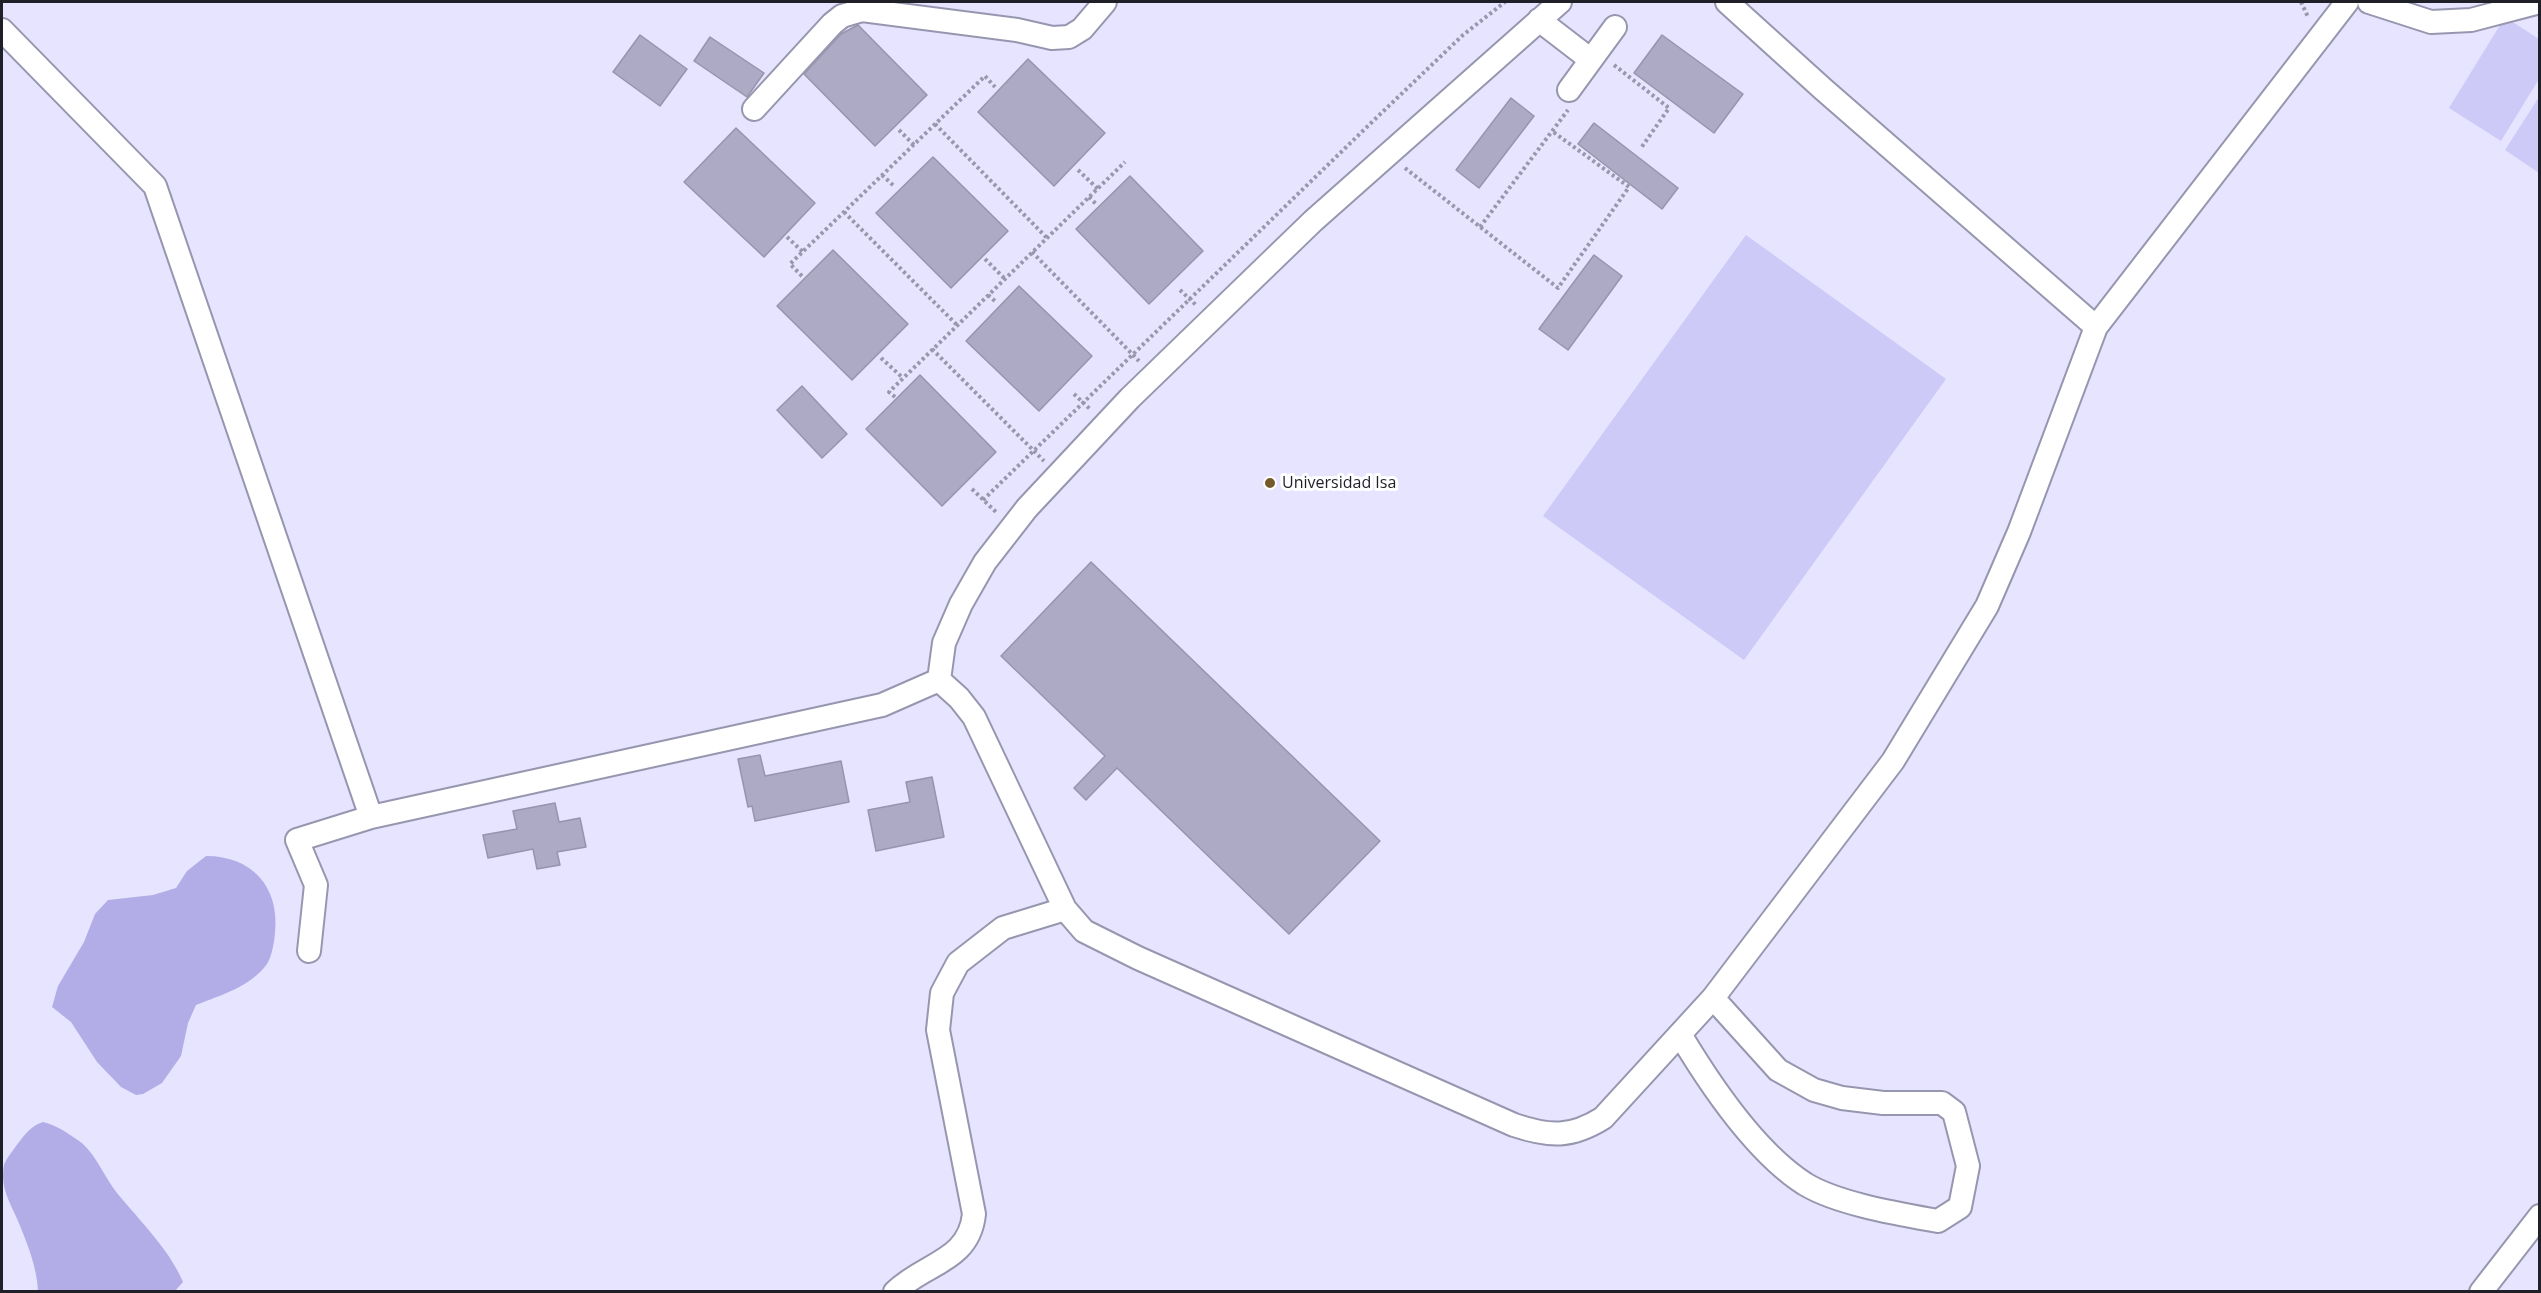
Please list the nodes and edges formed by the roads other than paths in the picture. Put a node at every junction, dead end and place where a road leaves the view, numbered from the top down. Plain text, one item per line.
1 (1105, 2) edge
2 (1560, 2) edge
3 (1727, 2) edge
4 (2347, 2) edge
5 (2369, 2) edge
6 (2540, 2) edge
7 (1539, 20) junction
8 (1615, 27) dead end
9 (2, 30) edge
10 (1594, 56) junction
11 (1569, 90) road end
12 (754, 109) dead end
13 (2096, 327) junction
14 (939, 680) junction
15 (372, 818) junction
16 (1065, 909) junction
17 (309, 951) dead end
18 (1713, 998) junction
19 (1681, 1036) junction
20 (2540, 1216) edge
21 (894, 1292) edge
22 (2481, 1292) edge

1 - 12 street
2 - 7 street
3 - 13 street
4 - 13 street
5 - 6 street
7 - 10 street
7 - 14 street
8 - 10 street
9 - 15 street
10 - 11 street
13 - 18 street
14 - 15 street
14 - 16 street
15 - 17 street
16 - 19 street
16 - 21 street
18 - 19 street
18 - 19 street
20 - 22 street

